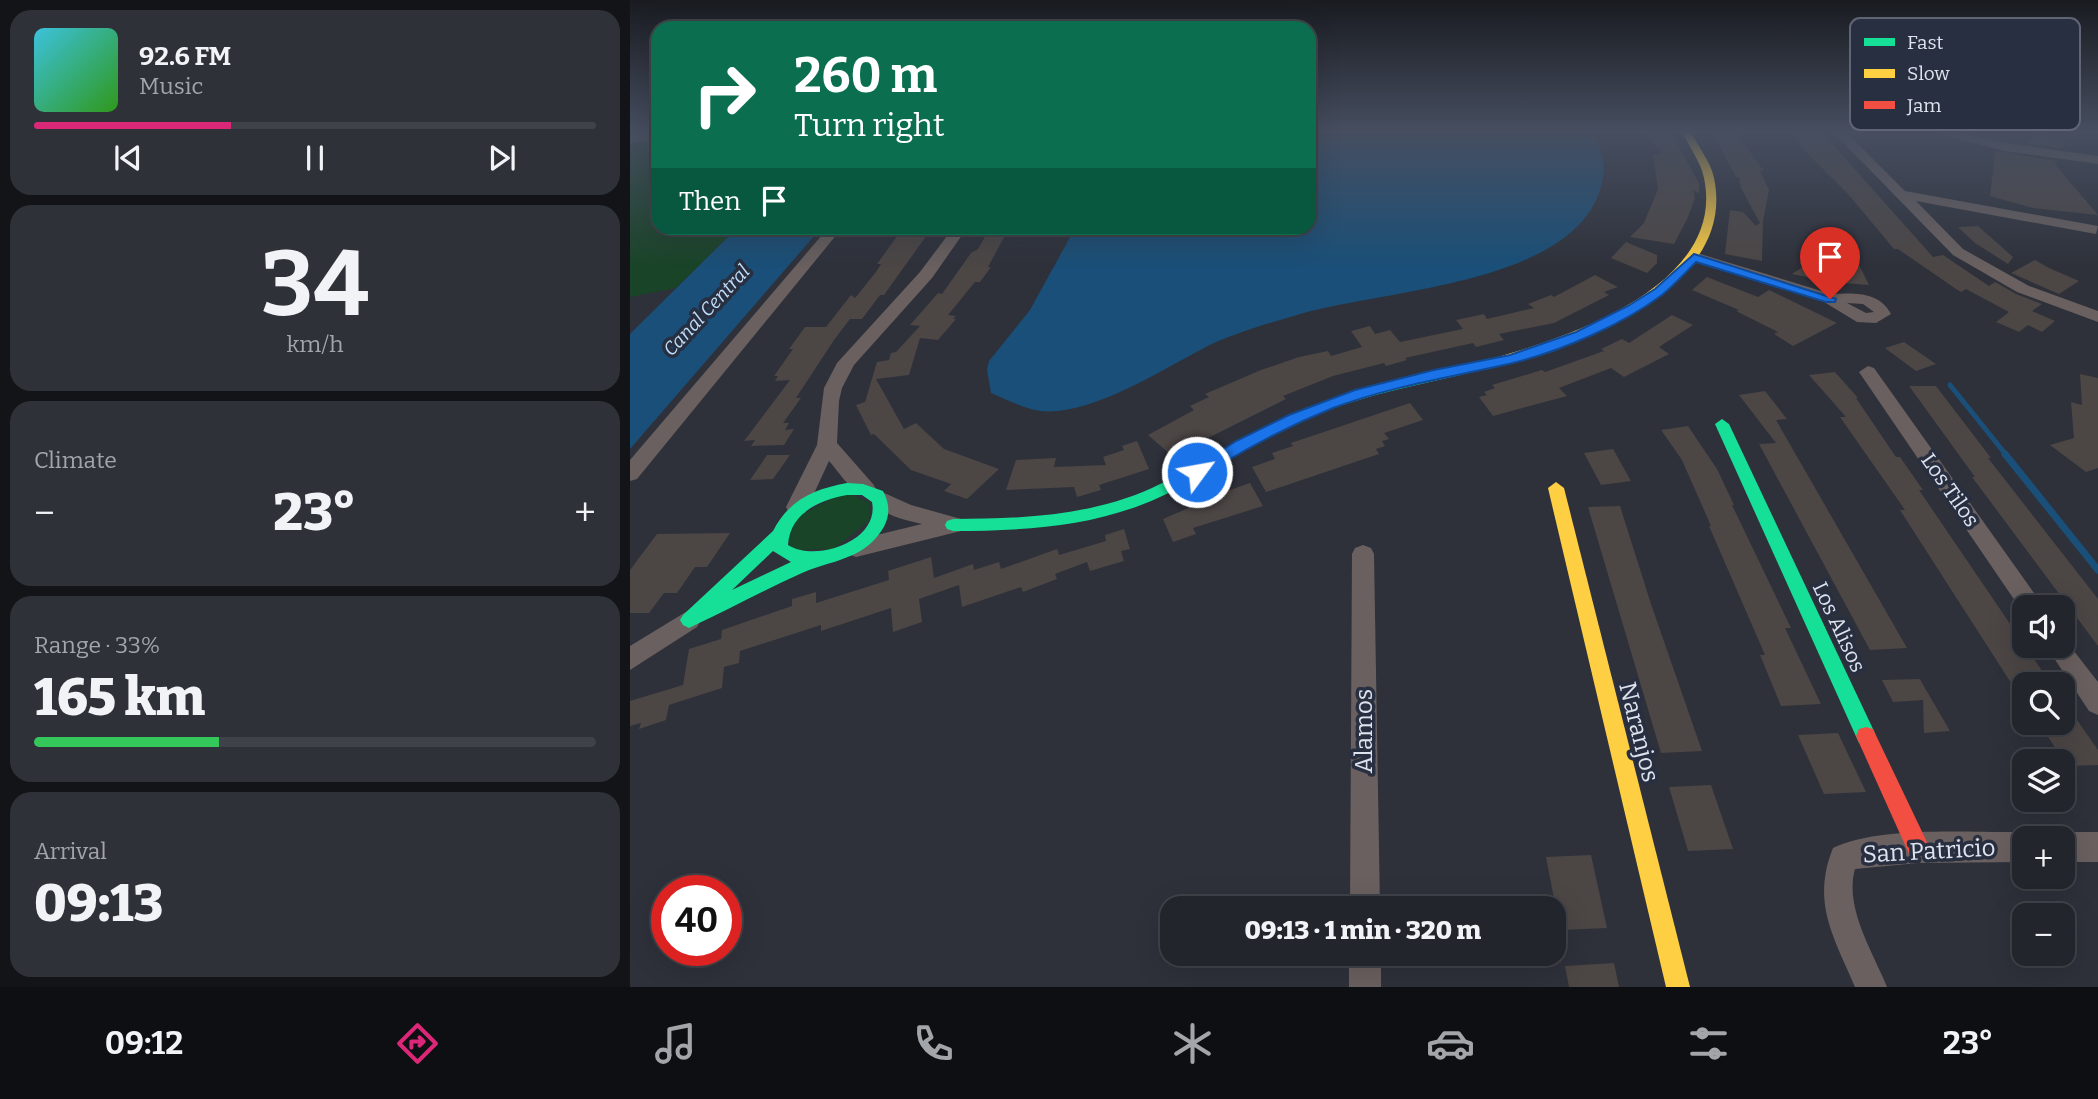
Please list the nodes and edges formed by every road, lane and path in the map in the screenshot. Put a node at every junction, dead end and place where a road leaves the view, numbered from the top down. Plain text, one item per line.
1 (1710, 176) edge
2 (1882, 176) edge
3 (1899, 194) junction
4 (2097, 230) edge
5 (829, 235) edge
6 (955, 235) edge
7 (1694, 257) junction
8 (1830, 299) dead end
9 (2098, 317) edge
10 (1868, 372) dead end
11 (1722, 424) dead end
12 (827, 445) junction
13 (630, 474) edge
14 (1556, 488) dead end
15 (874, 494) junction
16 (797, 507) junction
17 (953, 525) junction
18 (778, 536) junction
19 (847, 550) junction
20 (1363, 554) dead end
21 (814, 560) junction
22 (2024, 595) edge
23 (689, 620) junction
24 (2066, 658) edge
25 (630, 659) edge
26 (2098, 703) edge
27 (2075, 847) edge
28 (2098, 847) edge
29 (1918, 848) junction
30 (2012, 848) edge
31 (1365, 896) edge
32 (1365, 966) edge
33 (1366, 987) edge
34 (1678, 987) edge
35 (1871, 987) edge

1 - 7 street
2 - 3 street
3 - 4 street
3 - 9 street
5 - 13 street
6 - 12 street
7 - 8 street
7 - 17 street
10 - 22 street, Los Tilos
11 - 29 street, Los Alisos
12 - 15 street
12 - 16 street
14 - 34 street, Naranjos
15 - 16 street
15 - 17 street
15 - 19 street
16 - 18 street
17 - 19 street
18 - 21 street
18 - 23 street
19 - 21 street
20 - 31 street, Alamos
21 - 23 street
23 - 25 street
24 - 26 street
27 - 28 street
29 - 30 street, San Patricio
29 - 35 street, San Patricio
32 - 33 street

